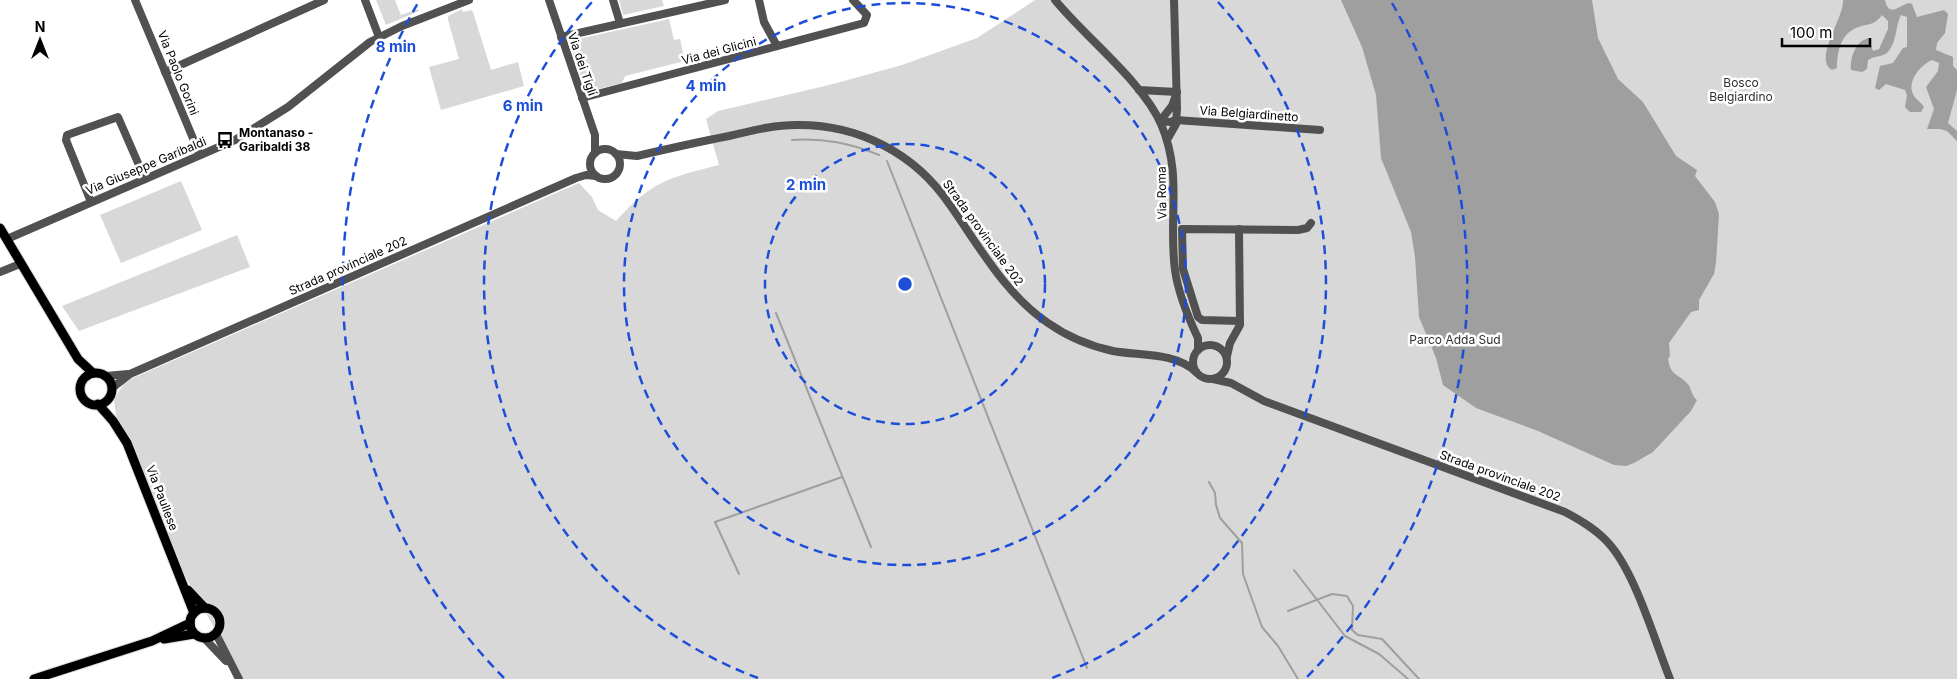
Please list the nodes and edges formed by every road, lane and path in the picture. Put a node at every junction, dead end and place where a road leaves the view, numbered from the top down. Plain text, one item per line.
1 (137, 0) edge
2 (324, 0) edge
3 (365, 0) edge
4 (469, 0) edge
5 (548, 0) edge
6 (613, 0) edge
7 (725, 0) edge
8 (759, 0) edge
9 (853, 0) edge
10 (1055, 0) edge
11 (1174, 0) edge
12 (620, 23) junction
13 (380, 36) junction
14 (561, 37) junction
15 (777, 46) junction
16 (165, 72) junction
17 (1139, 90) junction
18 (1177, 92) junction
19 (582, 98) junction
20 (1163, 118) junction
21 (1176, 120) junction
22 (1320, 130) dead end
23 (595, 135) junction
24 (1167, 140) junction
25 (608, 149) junction
26 (595, 153) junction
27 (616, 154) junction
28 (200, 155) junction
29 (637, 156) junction
30 (590, 165) junction
31 (619, 169) junction
32 (596, 176) junction
33 (576, 178) junction
34 (145, 179) junction
35 (92, 202) junction
36 (1311, 224) dead end
37 (0, 228) edge
38 (1240, 229) junction
39 (6, 239) junction
40 (20, 264) junction
41 (0, 272) edge
42 (1240, 321) junction
43 (1196, 334) junction
44 (1232, 340) junction
45 (1213, 345) junction
46 (1197, 350) junction
47 (1226, 356) junction
48 (1165, 358) junction
49 (78, 359) junction
50 (1227, 366) junction
51 (1196, 372) junction
52 (93, 373) junction
53 (130, 374) junction
54 (106, 376) junction
55 (84, 379) junction
56 (1213, 379) junction
57 (1238, 387) junction
58 (112, 388) junction
59 (108, 398) junction
60 (98, 404) junction
61 (113, 421) junction
62 (185, 586) junction
63 (205, 608) junction
64 (194, 613) junction
65 (190, 623) junction
66 (194, 634) junction
67 (216, 634) junction
68 (205, 639) junction
69 (152, 641) junction
70 (232, 668) junction
71 (34, 679) edge
72 (239, 679) edge
73 (1670, 679) edge

1 - 16 street, Via Paolo Gorini
2 - 16 street
3 - 13 street
4 - 13 street, Via Giuseppe Garibaldi
5 - 14 street, Via dei Tigli
6 - 12 street
7 - 12 street
8 - 15 street
9 - 15 street, Via dei Glicini
10 - 17 street, Via Roma
11 - 18 street
12 - 14 street
13 - 28 street, Via Giuseppe Garibaldi
14 - 19 street, Via dei Tigli
15 - 19 street, Via dei Glicini
16 - 28 street, Via Paolo Gorini
17 - 18 street
17 - 20 street, Via Roma
18 - 20 street
18 - 21 street
19 - 23 street, Via dei Tigli
20 - 21 street, Via Belgiardinetto
20 - 24 street, Via Roma
21 - 22 street, Via Belgiardinetto
21 - 24 street
23 - 25 street, Via dei Tigli
23 - 26 street, Via dei Tigli
24 - 43 street, Via Roma
25 - 26 street
25 - 27 street, Strada provinciale 202
26 - 30 street, Strada provinciale 202
27 - 29 street, Strada provinciale 202
27 - 31 street
28 - 34 street, Via Giuseppe Garibaldi
29 - 31 street, Strada provinciale 202
29 - 48 street, Strada provinciale 202
30 - 32 street
30 - 33 street, Strada provinciale 202
31 - 32 street, Strada provinciale 202
32 - 33 street, Strada provinciale 202
33 - 53 street, Strada provinciale 202
34 - 35 street, Via Giuseppe Garibaldi
34 - 35 street
35 - 39 street, Via Giuseppe Garibaldi
36 - 38 street
37 - 39 main road
38 - 42 street
38 - 42 street
39 - 40 main road
40 - 41 street
40 - 49 main road
42 - 44 street
43 - 45 street
43 - 46 street, Via Roma
44 - 45 street, Strada provinciale 202
44 - 47 street
45 - 46 street, Strada provinciale 202
45 - 47 street
46 - 48 street, Strada provinciale 202
46 - 51 street
47 - 50 street
48 - 51 street, Strada provinciale 202
49 - 52 main road
49 - 55 main road
50 - 56 street
50 - 57 street
51 - 56 street, Strada provinciale 202
52 - 54 main road
52 - 55 main road
53 - 54 street
53 - 58 street
54 - 58 main road
55 - 60 main road
56 - 57 street, Strada provinciale 202
57 - 73 street, Strada provinciale 202
58 - 59 main road
59 - 60 main road
59 - 61 main road
60 - 61 main road
61 - 62 main road, Via Paullese
62 - 63 main road, Via Paullese
62 - 64 main road, Via Paullese
63 - 64 main road
63 - 67 main road, Via Paullese
64 - 65 main road
65 - 66 main road
65 - 69 main road
66 - 68 main road, Via Paullese
66 - 69 main road
67 - 68 main road
67 - 70 street, Via Paullese
68 - 70 street, Via Paullese
69 - 71 main road
70 - 72 street, Via Paullese

